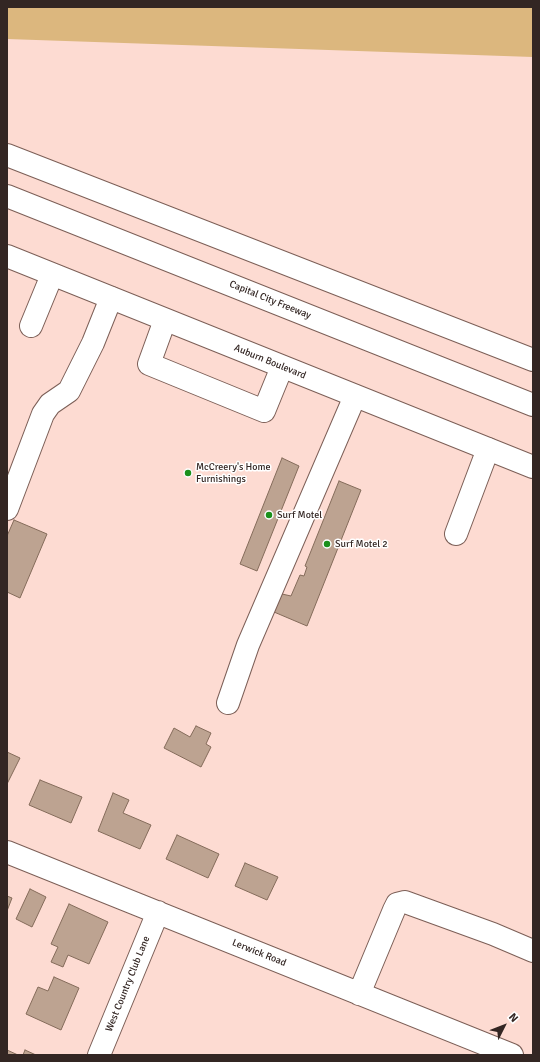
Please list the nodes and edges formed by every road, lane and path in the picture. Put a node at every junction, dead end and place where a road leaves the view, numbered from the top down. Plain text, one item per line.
1 (7, 155) edge
2 (7, 196) edge
3 (8, 260) edge
4 (52, 275) junction
5 (111, 298) junction
6 (378, 300) junction
7 (165, 320) junction
8 (31, 326) dead end
9 (533, 347) edge
10 (533, 360) edge
11 (282, 366) junction
12 (355, 396) junction
13 (533, 405) edge
14 (488, 449) junction
15 (533, 467) edge
16 (7, 509) edge
17 (456, 534) dead end
18 (228, 703) dead end
19 (7, 852) edge
20 (158, 912) junction
21 (533, 951) edge
22 (359, 994) junction
23 (99, 1055) edge
24 (512, 1055) edge

1 - 6 main road
2 - 13 main road, Capital City Freeway
3 - 4 main road, Auburn Boulevard
4 - 5 main road, Auburn Boulevard
4 - 8 main road
5 - 7 main road, Auburn Boulevard
5 - 16 main road
6 - 9 main road
6 - 10 main road
7 - 11 main road, Auburn Boulevard
7 - 11 main road
11 - 12 main road, Auburn Boulevard
12 - 14 main road, Auburn Boulevard
12 - 18 main road
14 - 15 main road, Auburn Boulevard
14 - 17 main road
19 - 20 main road, Lerwick Road
20 - 22 main road, Lerwick Road
20 - 23 main road, West Country Club Lane
21 - 22 main road
22 - 24 main road, Lerwick Road

